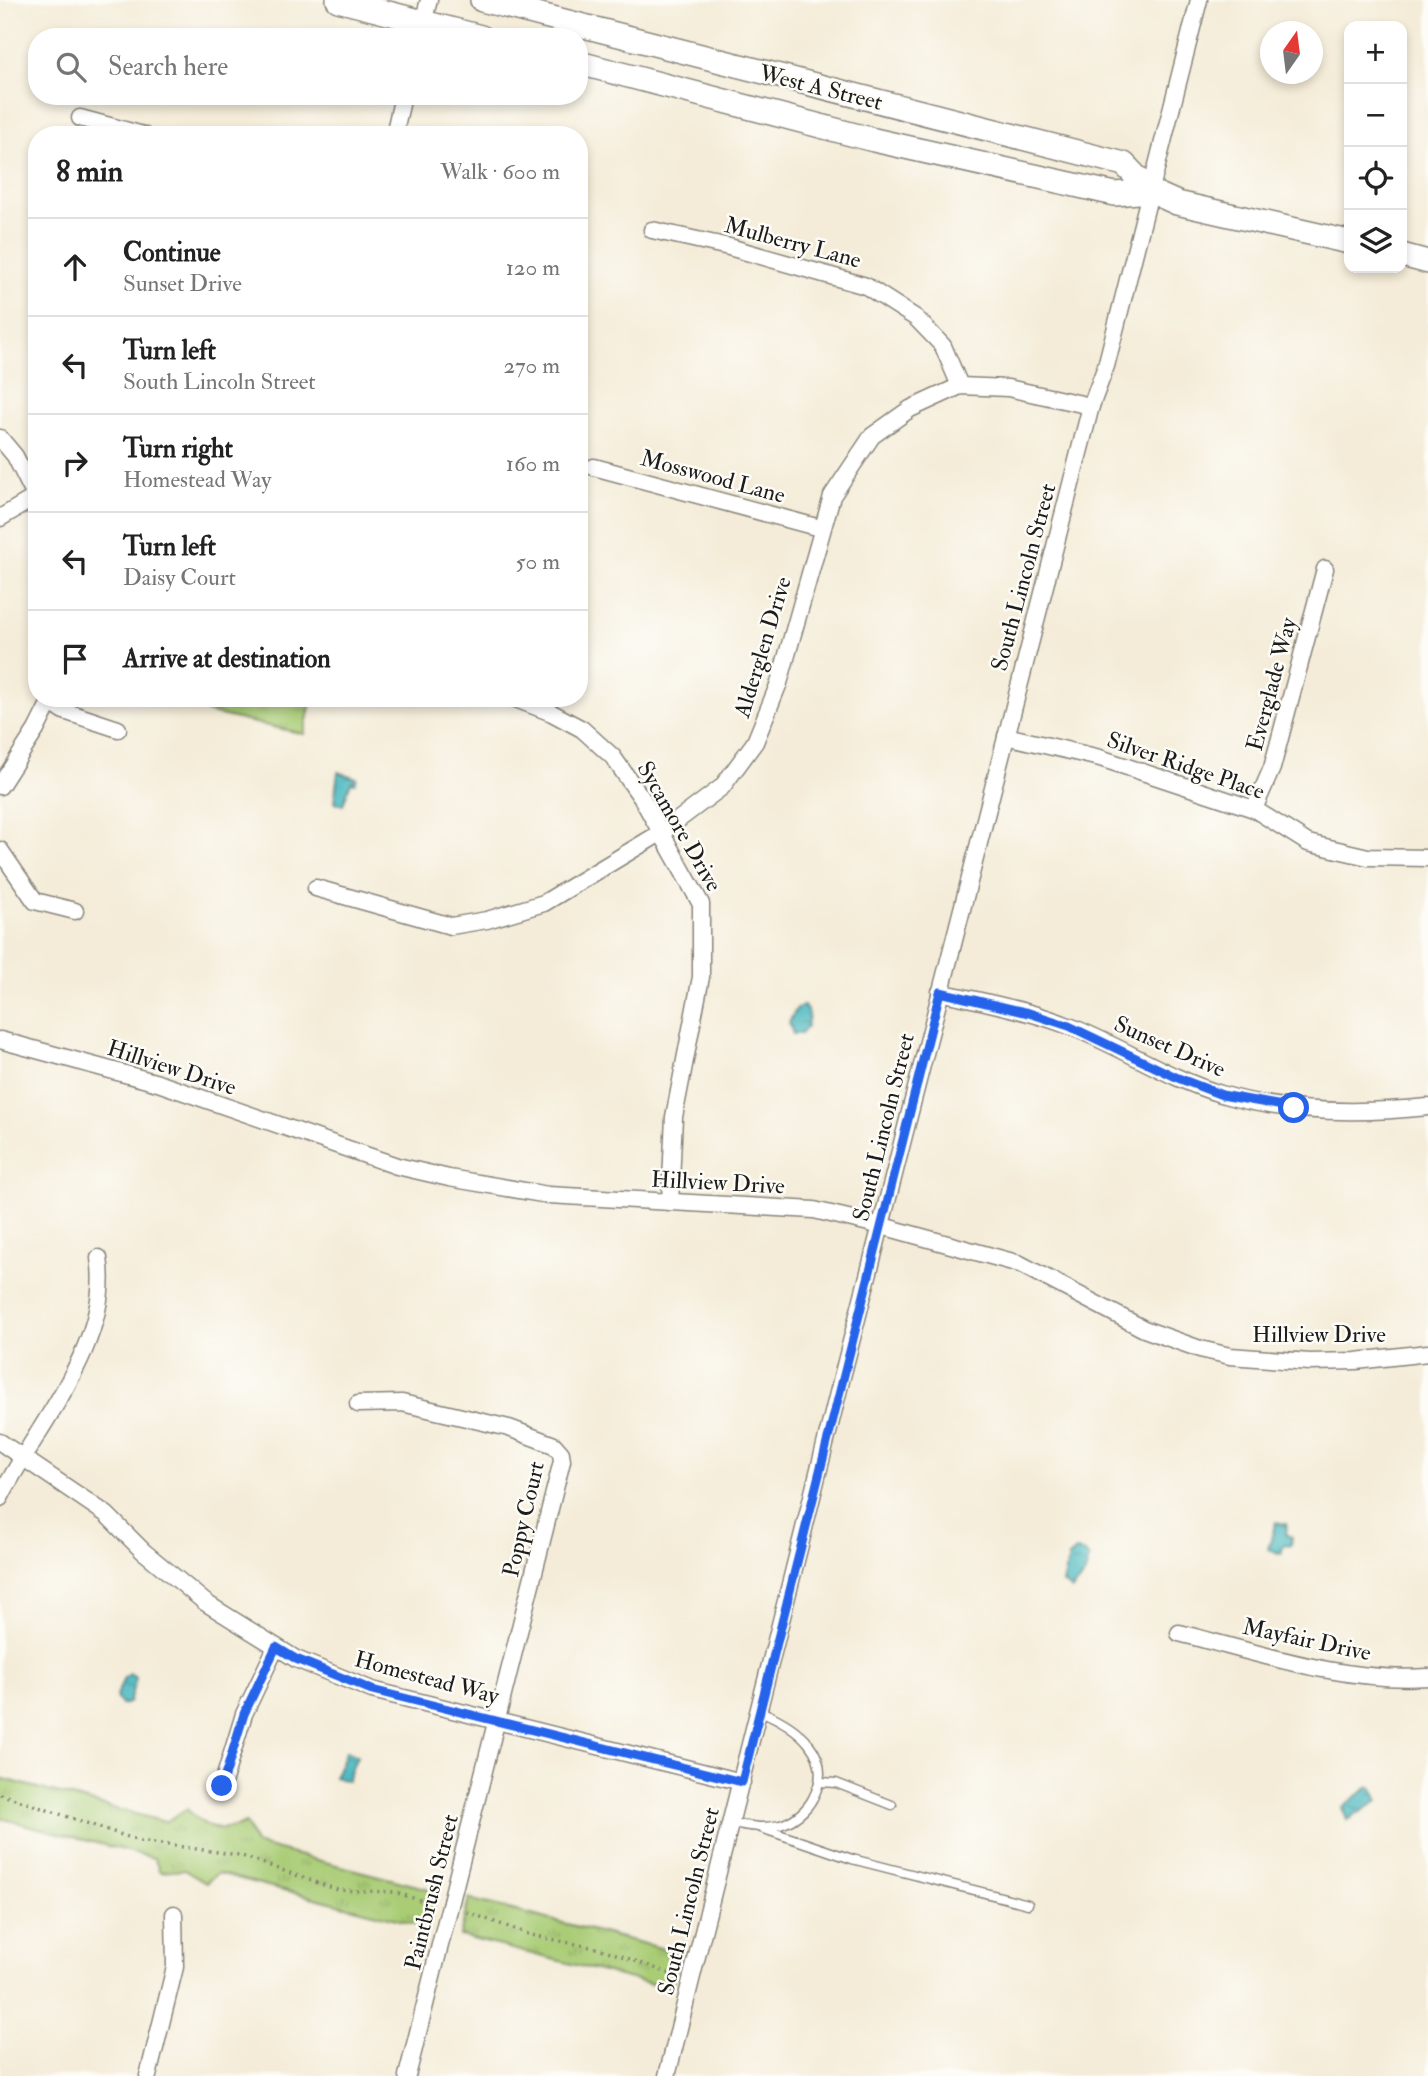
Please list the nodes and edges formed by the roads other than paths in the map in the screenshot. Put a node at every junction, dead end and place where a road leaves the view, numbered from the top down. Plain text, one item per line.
1 (338, 0) edge
2 (482, 0) edge
3 (1199, 0) edge
4 (424, 19) edge
5 (452, 28) edge
6 (588, 64) edge
7 (402, 105) edge
8 (80, 118) dead end
9 (110, 126) edge
10 (396, 126) edge
11 (1150, 191) junction
12 (652, 230) dead end
13 (1344, 241) edge
14 (1407, 256) edge
15 (1428, 262) edge
16 (960, 386) junction
17 (1091, 407) junction
18 (0, 438) edge
19 (594, 467) dead end
20 (28, 482) edge
21 (28, 502) edge
22 (0, 518) edge
23 (820, 528) junction
24 (1325, 569) dead end
25 (47, 707) edge
26 (59, 707) edge
27 (536, 707) edge
28 (118, 729) dead end
29 (1006, 736) junction
30 (0, 786) edge
31 (1254, 809) junction
32 (662, 832) junction
33 (0, 849) edge
34 (1428, 858) edge
35 (316, 888) dead end
36 (75, 911) dead end
37 (940, 992) junction
38 (0, 1040) edge
39 (1428, 1107) edge
40 (670, 1202) junction
41 (882, 1226) junction
42 (99, 1258) dead end
43 (1428, 1353) edge
44 (358, 1404) dead end
45 (0, 1442) edge
46 (23, 1456) junction
47 (0, 1498) edge
48 (1179, 1633) dead end
49 (276, 1647) junction
50 (1428, 1677) edge
51 (760, 1711) junction
52 (498, 1720) junction
53 (742, 1782) junction
54 (821, 1782) junction
55 (222, 1786) dead end
56 (892, 1805) dead end
57 (732, 1823) junction
58 (758, 1827) junction
59 (1028, 1904) dead end
60 (174, 1913) dead end
61 (148, 2076) edge
62 (407, 2076) edge
63 (667, 2076) edge

1 - 4 main road
2 - 11 main road, West A Street
3 - 11 street, South Lincoln Street
4 - 5 main road
6 - 11 main road, West A Street
7 - 10 street
8 - 9 street
11 - 13 main road, West A Street
11 - 17 street, South Lincoln Street
12 - 16 street, Mulberry Lane
14 - 15 main road
16 - 17 street, Alderglen Drive
16 - 23 street, Alderglen Drive
17 - 29 street, South Lincoln Street
18 - 20 street
19 - 23 street, Mosswood Lane
21 - 22 street
23 - 32 street, Alderglen Drive
24 - 31 street, Everglade Way
25 - 30 street
26 - 28 street
27 - 32 street, Sycamore Drive
29 - 31 street, Silver Ridge Place
29 - 37 street, South Lincoln Street
31 - 34 street, Silver Ridge Place
32 - 35 street, Alderglen Drive
32 - 40 street, Sycamore Drive
33 - 36 street
37 - 39 street, Sunset Drive
37 - 41 street, South Lincoln Street
38 - 40 street, Hillview Drive
40 - 41 street, Hillview Drive
41 - 43 street, Hillview Drive
41 - 51 street, South Lincoln Street
42 - 46 street
44 - 52 street, Poppy Court
45 - 46 street, Homestead Way
46 - 47 street
46 - 49 street, Homestead Way
48 - 50 street, Mayfair Drive
49 - 52 street, Homestead Way
49 - 55 street
51 - 53 street, South Lincoln Street
51 - 54 lane
52 - 53 street, Homestead Way
52 - 62 street, Paintbrush Street
53 - 57 street, South Lincoln Street
54 - 56 lane
54 - 58 lane
57 - 58 lane
57 - 63 street, South Lincoln Street
58 - 59 lane
60 - 61 street

